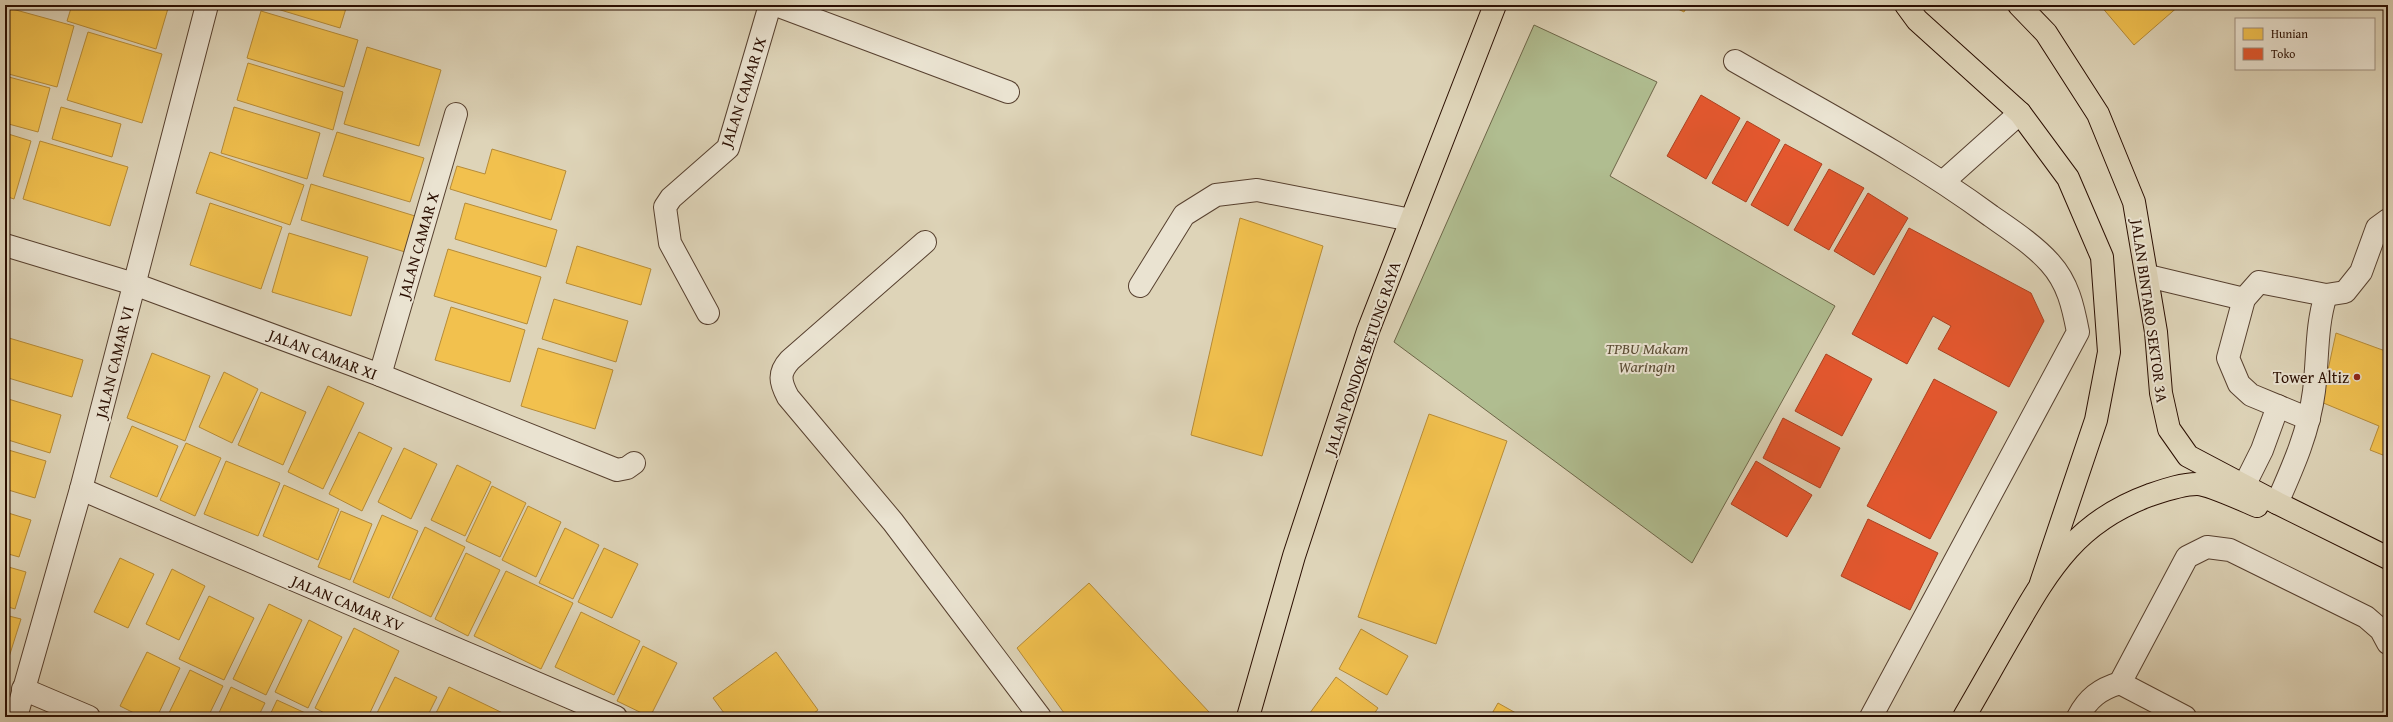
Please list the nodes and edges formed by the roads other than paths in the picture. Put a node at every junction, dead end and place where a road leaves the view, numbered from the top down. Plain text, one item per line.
1 (207, 5) edge
2 (770, 5) edge
3 (776, 5) edge
4 (1495, 5) edge
5 (2019, 5) edge
6 (1916, 10) edge
7 (1735, 61) dead end
8 (1008, 92) dead end
9 (2020, 113) junction
10 (456, 114) dead end
11 (1944, 181) junction
12 (1411, 220) junction
13 (2388, 220) edge
14 (925, 242) dead end
15 (5, 245) edge
16 (2148, 276) junction
17 (134, 284) junction
18 (1140, 286) dead end
19 (2326, 295) junction
20 (2244, 299) junction
21 (708, 312) dead end
22 (380, 376) junction
23 (2278, 406) junction
24 (2309, 419) junction
25 (634, 462) dead end
26 (2244, 486) junction
27 (81, 490) junction
28 (2284, 506) junction
29 (2388, 558) edge
30 (2041, 583) junction
31 (2388, 643) edge
32 (2120, 683) junction
33 (22, 689) junction
34 (16, 717) edge
35 (89, 717) edge
36 (616, 717) edge
37 (1040, 717) edge
38 (1248, 717) edge
39 (1871, 717) edge
40 (1964, 717) edge
41 (2078, 717) edge
42 (2185, 717) edge

1 - 17 street, JALAN CAMAR VI
2 - 21 street, JALAN CAMAR IX
3 - 8 street
4 - 12 main road, JALAN PONDOK BETUNG RAYA
5 - 16 main road, JALAN BINTARO SEKTOR 3A
6 - 9 main road, JALAN BINTARO SEKTOR 3A
7 - 11 street
9 - 11 street
9 - 30 main road, JALAN BINTARO SEKTOR 3A
10 - 22 street, JALAN CAMAR X
11 - 39 street
12 - 18 street
12 - 38 main road, JALAN PONDOK BETUNG RAYA
13 - 19 street
14 - 37 street
15 - 17 street, JALAN CAMAR XI
16 - 20 street
16 - 26 main road, JALAN BINTARO SEKTOR 3A
17 - 22 street, JALAN CAMAR XI
17 - 27 street, JALAN CAMAR VI
19 - 20 street
19 - 24 street
20 - 23 street
22 - 25 street, JALAN CAMAR XI
23 - 24 street
23 - 26 street
24 - 28 street
26 - 28 main road, JALAN BINTARO SEKTOR 3A
27 - 33 street, JALAN CAMAR VI
27 - 36 street, JALAN CAMAR XV
28 - 29 main road, JALAN BINTARO SEKTOR 3A
28 - 30 main road, JALAN BINTARO SEKTOR 3A
30 - 40 main road, JALAN BINTARO SEKTOR 3A
31 - 32 street
32 - 41 street
32 - 42 street
33 - 34 street, JALAN CAMAR VI
33 - 35 street

